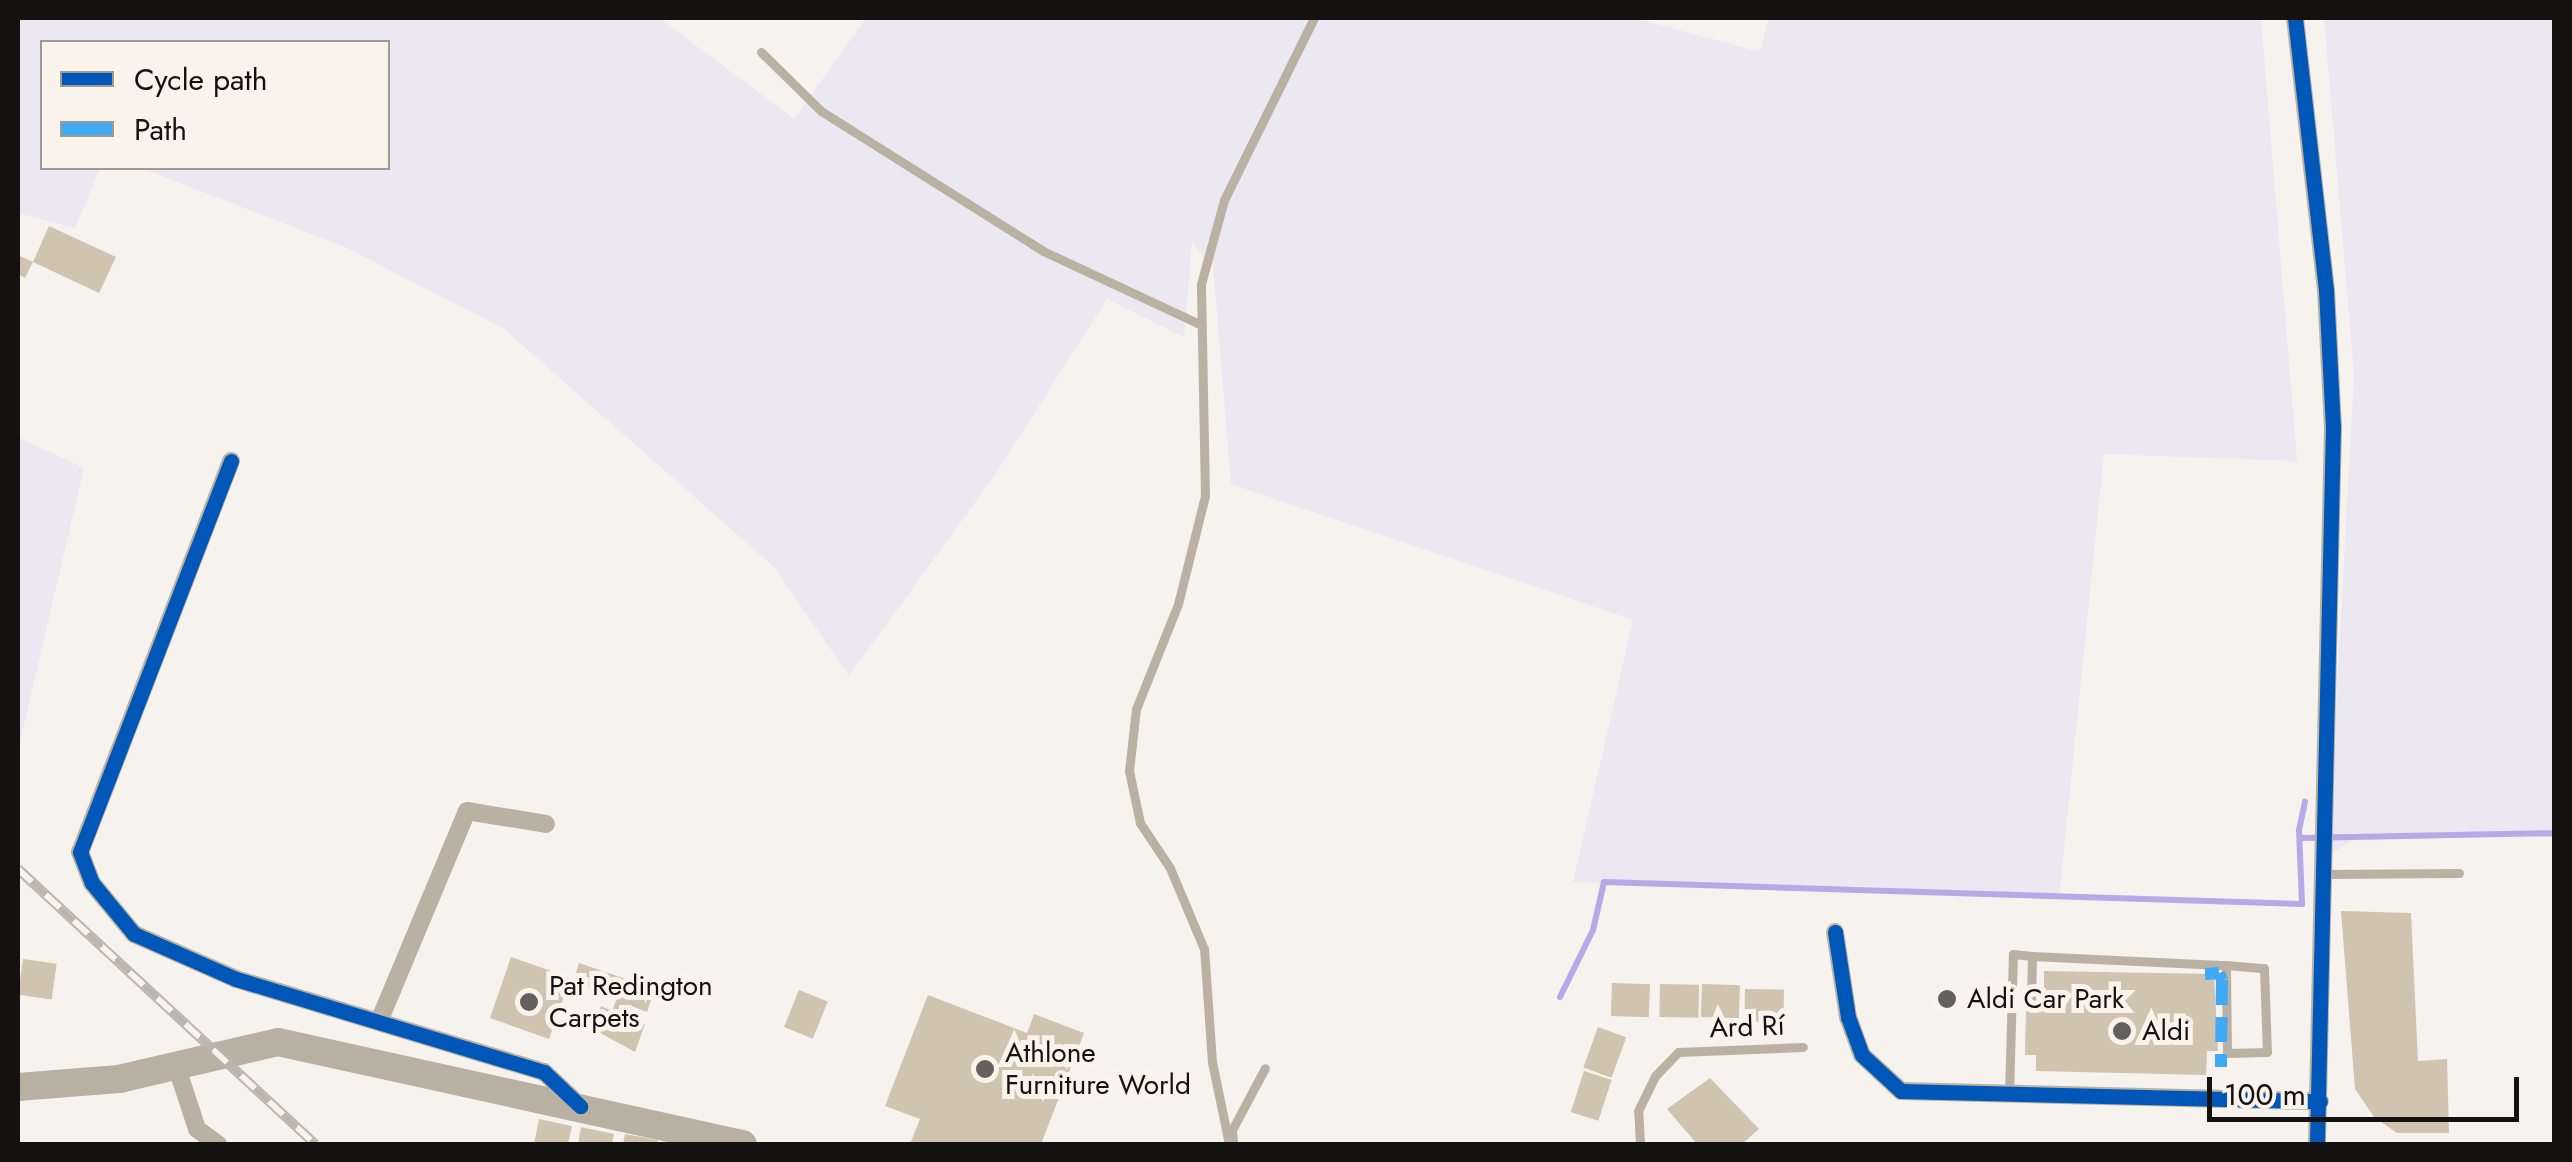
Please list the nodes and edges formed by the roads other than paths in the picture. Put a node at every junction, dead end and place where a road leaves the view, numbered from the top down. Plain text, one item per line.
1 (1314, 18) edge
2 (2296, 18) edge
3 (761, 52) dead end
4 (1202, 324) junction
5 (231, 461) dead end
6 (546, 824) dead end
7 (2459, 873) dead end
8 (2321, 874) junction
9 (1835, 932) dead end
10 (2032, 956) junction
11 (2226, 966) junction
12 (2030, 1003) dead end
13 (380, 1019) junction
14 (1803, 1047) dead end
15 (185, 1063) junction
16 (1265, 1068) dead end
17 (18, 1087) edge
18 (2008, 1098) junction
19 (2320, 1101) junction
20 (580, 1106) junction
21 (194, 1137) edge
22 (218, 1144) edge
23 (743, 1144) edge
24 (1231, 1144) edge
25 (1640, 1144) edge
26 (2316, 1144) edge

1 - 4 lane
2 - 8 street
3 - 4 lane
4 - 24 lane
5 - 13 street
6 - 13 street
7 - 8 lane
8 - 19 street
9 - 18 street
10 - 11 lane
10 - 12 lane
10 - 18 lane
11 - 11 lane
13 - 20 street
14 - 25 lane, Ard Rí
15 - 17 main road
15 - 20 main road
15 - 21 street
16 - 24 lane
18 - 19 street
19 - 26 street
20 - 23 main road
21 - 22 street

